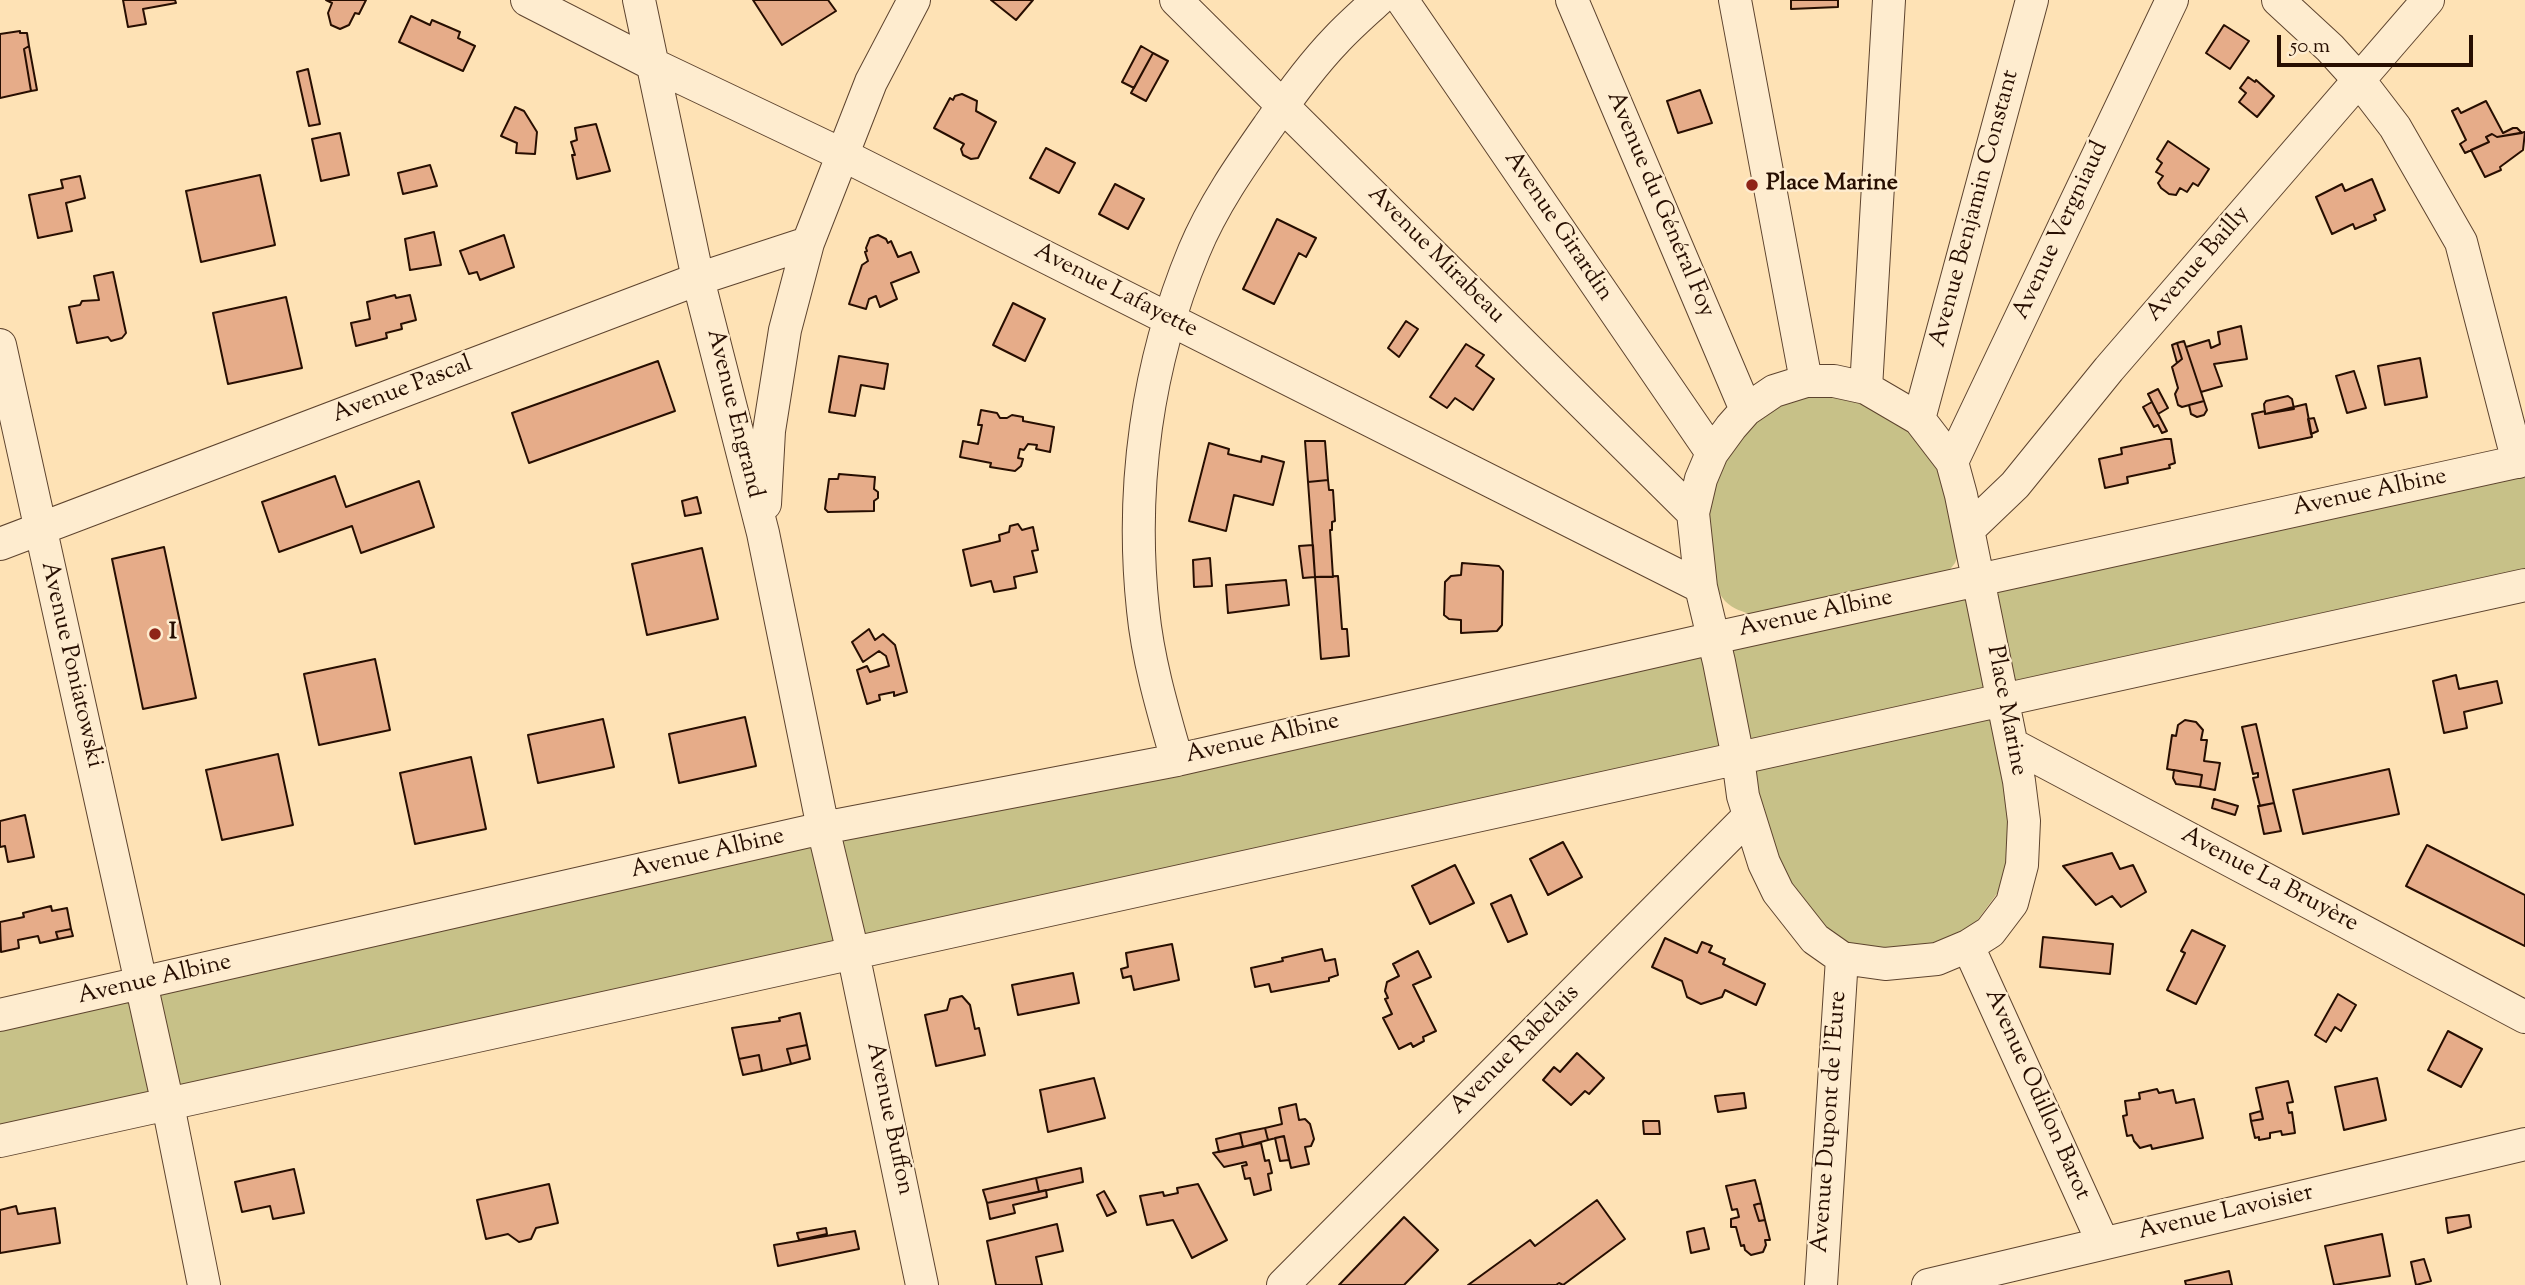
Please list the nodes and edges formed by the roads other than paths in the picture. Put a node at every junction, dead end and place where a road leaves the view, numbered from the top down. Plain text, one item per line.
1 (527, 0) edge
2 (639, 0) edge
3 (914, 0) edge
4 (1176, 0) edge
5 (1378, 0) edge
6 (1402, 0) edge
7 (1572, 0) edge
8 (1735, 0) edge
9 (1889, 0) edge
10 (2032, 0) edge
11 (2172, 0) edge
12 (2278, 0) edge
13 (2428, 0) edge
14 (652, 64) junction
15 (2359, 80) junction
16 (1283, 105) junction
17 (841, 154) junction
18 (808, 243) junction
19 (698, 279) junction
20 (1168, 318) junction
21 (0, 345) edge
22 (1806, 381) junction
23 (1866, 388) junction
24 (1746, 410) junction
25 (1919, 419) junction
26 (1712, 453) junction
27 (2522, 461) edge
28 (1952, 462) junction
29 (1693, 513) junction
30 (1969, 529) junction
31 (39, 531) junction
32 (763, 533) junction
33 (0, 544) edge
34 (1978, 580) junction
35 (2525, 585) edge
36 (1701, 587) junction
37 (1714, 638) junction
38 (2002, 701) junction
39 (2013, 745) junction
40 (1738, 758) junction
41 (1178, 760) junction
42 (1749, 816) junction
43 (823, 828) junction
44 (1968, 946) junction
45 (853, 953) junction
46 (1842, 958) junction
47 (142, 984) junction
48 (0, 1015) edge
49 (2525, 1017) edge
50 (168, 1105) junction
51 (0, 1141) edge
52 (2525, 1144) edge
53 (2103, 1242) junction
54 (1946, 1283) edge
55 (204, 1285) edge
56 (922, 1285) edge
57 (1283, 1285) edge
58 (1821, 1285) edge

1 - 14 street, Avenue Lafayette
2 - 14 street, Avenue Engrand
3 - 17 street
4 - 16 street, Avenue Mirabeau
5 - 16 street
6 - 26 street, Avenue Girardin
7 - 24 street, Avenue du Général Foy
8 - 22 street
9 - 23 street
10 - 25 street, Avenue Benjamin Constant
11 - 28 street, Avenue Vergniaud
12 - 15 street
13 - 15 street, Avenue Bailly
14 - 17 street, Avenue Lafayette
14 - 19 street, Avenue Engrand
15 - 27 street
15 - 30 street, Avenue Bailly
16 - 20 street
16 - 29 street, Avenue Mirabeau
17 - 18 street
17 - 20 street, Avenue Lafayette
18 - 19 street, Avenue Pascal
18 - 32 street
19 - 31 street, Avenue Pascal
19 - 32 street, Avenue Engrand
20 - 36 street, Avenue Lafayette
20 - 41 street
21 - 31 street, Avenue Poniatowski
22 - 23 street, Place Marine
22 - 24 street, Place Marine
23 - 25 street, Place Marine
24 - 26 street, Place Marine
25 - 28 street, Place Marine
26 - 29 street, Place Marine
27 - 34 street, Avenue Albine
28 - 30 street, Place Marine
29 - 36 street, Place Marine
30 - 34 street, Place Marine
31 - 33 street, Avenue Pascal
31 - 47 street, Avenue Poniatowski
32 - 43 street, Avenue Engrand
34 - 37 street, Avenue Albine
34 - 38 street, Place Marine
35 - 38 street
36 - 37 street, Place Marine
37 - 40 street, Place Marine
37 - 41 street, Avenue Albine
38 - 39 street, Place Marine
38 - 40 street
39 - 44 street, Place Marine
39 - 49 street, Avenue La Bruyère
40 - 42 street, Place Marine
40 - 45 street
41 - 43 street, Avenue Albine
42 - 46 street, Place Marine
42 - 57 street, Avenue Rabelais
43 - 45 street, Avenue Engrand
43 - 47 street, Avenue Albine
44 - 46 street, Place Marine
44 - 53 street, Avenue Odillon Barot
45 - 50 street
45 - 56 street, Avenue Buffon
46 - 58 street, Avenue Dupont de l'Eure
47 - 48 street, Avenue Albine
47 - 50 street, Avenue Poniatowski
50 - 51 street
50 - 55 street, Avenue Poniatowski
52 - 53 street, Avenue Lavoisier
53 - 54 street, Avenue Lavoisier

